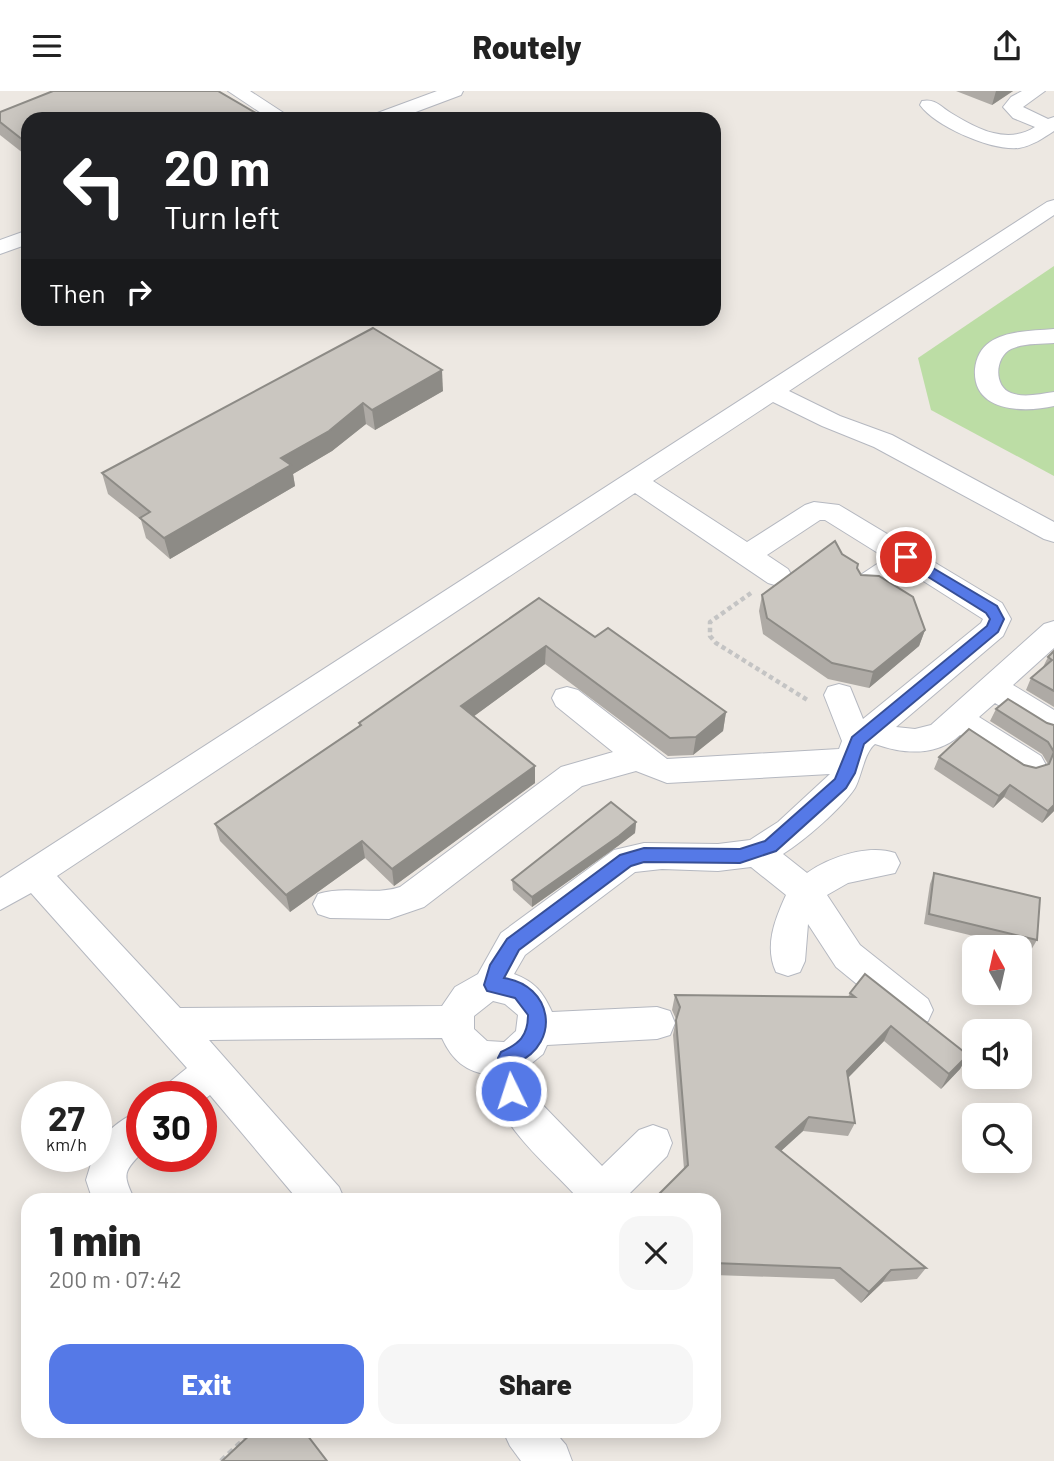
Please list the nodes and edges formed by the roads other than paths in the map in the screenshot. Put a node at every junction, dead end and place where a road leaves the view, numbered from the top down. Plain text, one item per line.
1 (237, 91) edge
2 (454, 91) edge
3 (1036, 91) edge
4 (929, 105) dead end
5 (416, 107) junction
6 (272, 112) edge
7 (401, 112) edge
8 (406, 112) edge
9 (1052, 125) edge
10 (1054, 206) edge
11 (21, 239) edge
12 (0, 248) edge
13 (1054, 336) edge
14 (781, 384) junction
15 (1054, 398) edge
16 (634, 479) junction
17 (1054, 533) edge
18 (748, 555) junction
19 (906, 557) junction
20 (778, 576) road end
21 (869, 583) edge
22 (1054, 631) edge
23 (993, 687) junction
24 (567, 698) dead end
25 (842, 701) road end
26 (958, 719) junction
27 (1054, 725) edge
28 (860, 744) junction
29 (641, 757) junction
30 (1030, 765) edge
31 (756, 852) junction
32 (883, 863) dead end
33 (34, 874) junction
34 (806, 891) junction
35 (0, 896) edge
36 (330, 904) dead end
37 (788, 961) dead end
38 (493, 985) junction
39 (915, 1010) edge
40 (455, 1022) junction
41 (657, 1023) dead end
42 (172, 1024) junction
43 (537, 1029) junction
44 (507, 1058) junction
45 (212, 1070) junction
46 (199, 1081) edge
47 (126, 1143) edge
48 (653, 1143) dead end
49 (109, 1193) edge
50 (318, 1193) edge
51 (594, 1193) edge
52 (601, 1193) edge
53 (531, 1438) edge
54 (550, 1461) edge

1 - 6 street
2 - 5 street
3 - 9 street
4 - 9 street
5 - 7 street
5 - 8 street
10 - 14 street
11 - 12 street
13 - 15 street
14 - 16 street
14 - 17 street
16 - 18 street
16 - 33 street
18 - 19 street
18 - 20 street
19 - 21 street
19 - 28 street
22 - 23 street
23 - 26 street
23 - 27 street
24 - 29 street
25 - 28 street
26 - 28 street
26 - 30 street
28 - 29 street
28 - 31 street
29 - 36 street
31 - 34 street
31 - 38 street
32 - 34 street
33 - 35 street
33 - 42 street
34 - 37 street
34 - 39 street
38 - 40 street
38 - 43 street
40 - 42 street
40 - 44 street
41 - 43 street
42 - 45 street
43 - 44 street
44 - 51 street
45 - 46 street
45 - 50 street
47 - 49 street
48 - 52 street
53 - 54 street

